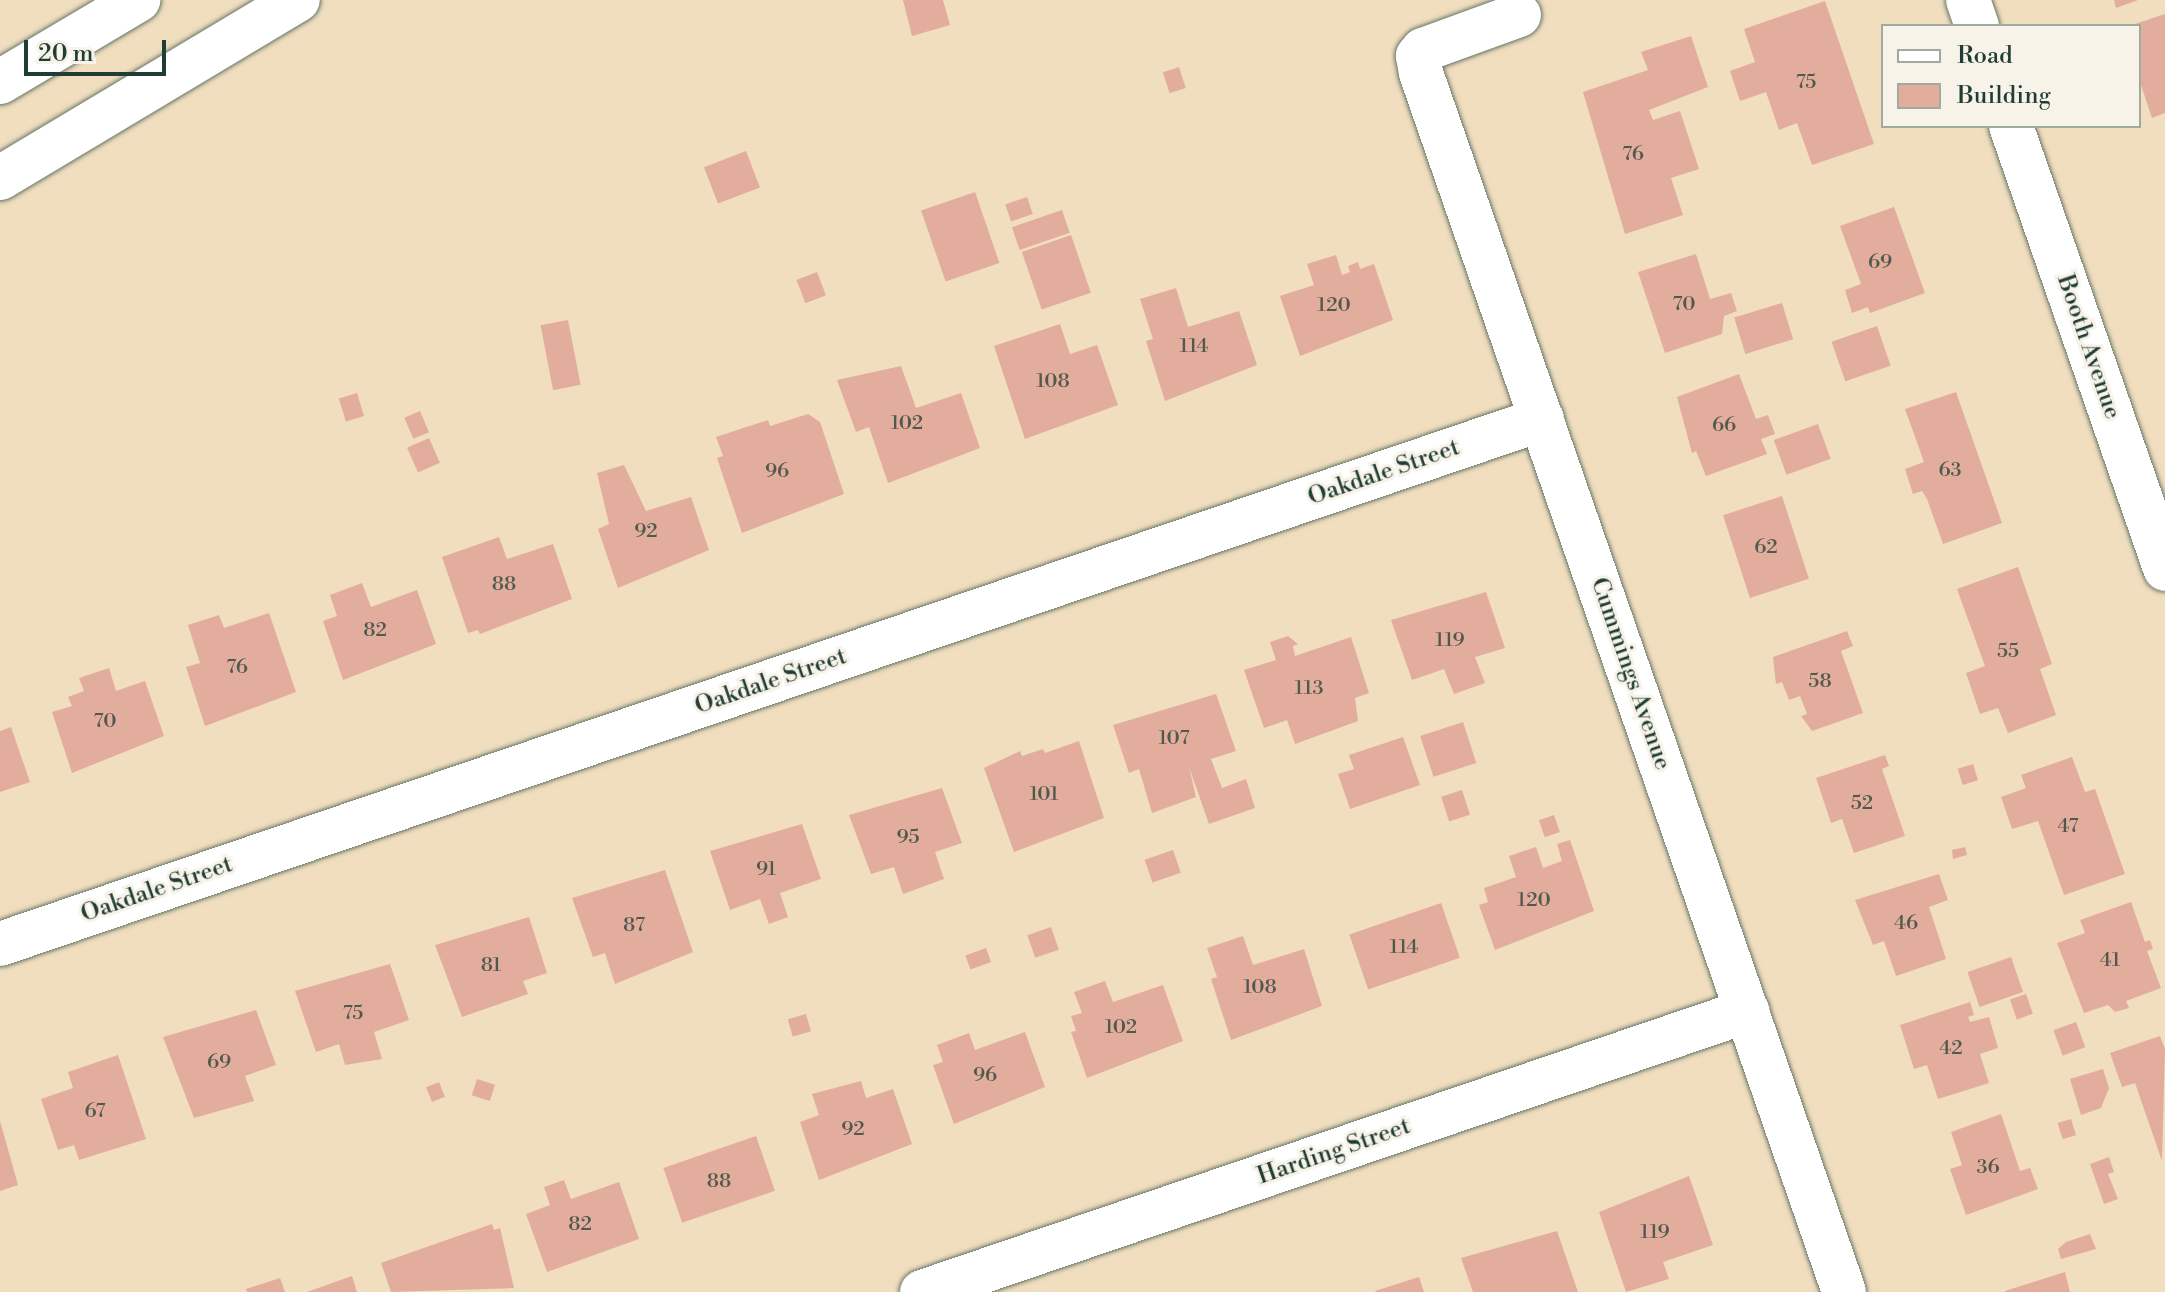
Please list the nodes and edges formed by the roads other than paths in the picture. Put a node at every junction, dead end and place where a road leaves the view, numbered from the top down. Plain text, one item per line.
1 (138, 0) edge
2 (298, 0) edge
3 (1968, 0) edge
4 (1519, 15) dead end
5 (1976, 24) edge
6 (0, 82) edge
7 (2012, 128) edge
8 (0, 178) edge
9 (1542, 419) junction
10 (2165, 569) edge
11 (0, 944) edge
12 (1747, 1011) junction
13 (922, 1292) edge
14 (1844, 1292) edge

1 - 6 main road
2 - 8 main road
3 - 5 main road
4 - 9 main road, Cummings Avenue
7 - 10 main road, Booth Avenue
9 - 11 main road, Oakdale Street
9 - 12 main road, Cummings Avenue
12 - 13 main road, Harding Street
12 - 14 main road, Cummings Avenue

